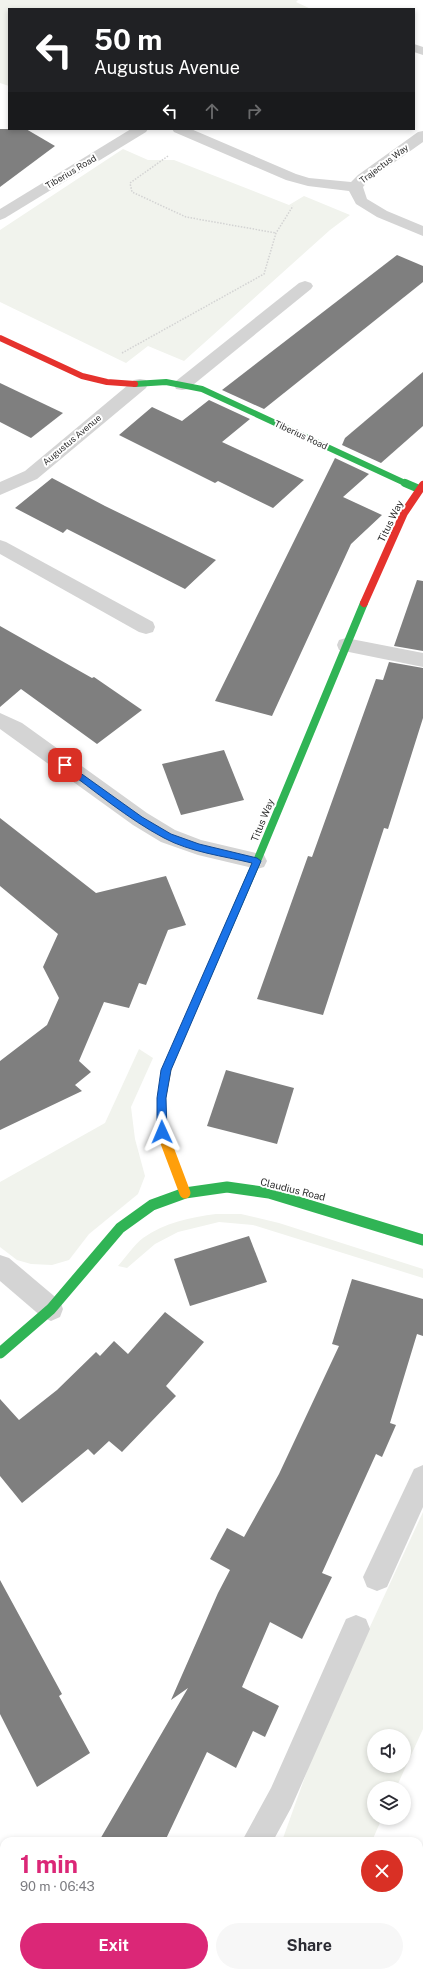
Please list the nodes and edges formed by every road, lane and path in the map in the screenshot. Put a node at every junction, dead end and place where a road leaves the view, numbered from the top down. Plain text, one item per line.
1 (139, 130) edge
2 (181, 130) edge
3 (423, 135) edge
4 (197, 137) junction
5 (291, 177) junction
6 (355, 187) junction
7 (0, 215) edge
8 (423, 231) edge
9 (276, 233) junction
10 (305, 286) dead end
11 (0, 338) edge
12 (82, 376) junction
13 (140, 384) junction
14 (182, 385) junction
15 (421, 487) edge
16 (0, 489) edge
17 (0, 546) edge
18 (146, 627) dead end
19 (346, 645) junction
20 (423, 660) edge
21 (0, 720) edge
22 (257, 861) junction
23 (185, 1193) junction
24 (423, 1240) edge
25 (0, 1266) edge
26 (51, 1309) junction
27 (0, 1353) edge
28 (423, 1478) edge
29 (377, 1577) dead end
30 (356, 1629) dead end
31 (259, 1837) edge

1 - 7 street, Tiberius Road
2 - 4 street
3 - 6 street, Trajectus Way
4 - 5 street
4 - 9 path
5 - 6 street
5 - 9 path
6 - 8 street, Trajectus Way
9 - 12 path
10 - 14 street
11 - 12 street, Tiberius Road
12 - 13 street, Tiberius Road
13 - 14 street, Tiberius Road
13 - 16 street, Augustus Avenue
14 - 15 street, Tiberius Road
15 - 19 street, Titus Way
17 - 18 street
19 - 20 street
19 - 22 street, Titus Way
21 - 22 street
22 - 23 street, Titus Way
23 - 24 street, Claudius Road
23 - 26 street, Claudius Road
25 - 26 street
26 - 27 street, Claudius Road
28 - 29 street
30 - 31 street

